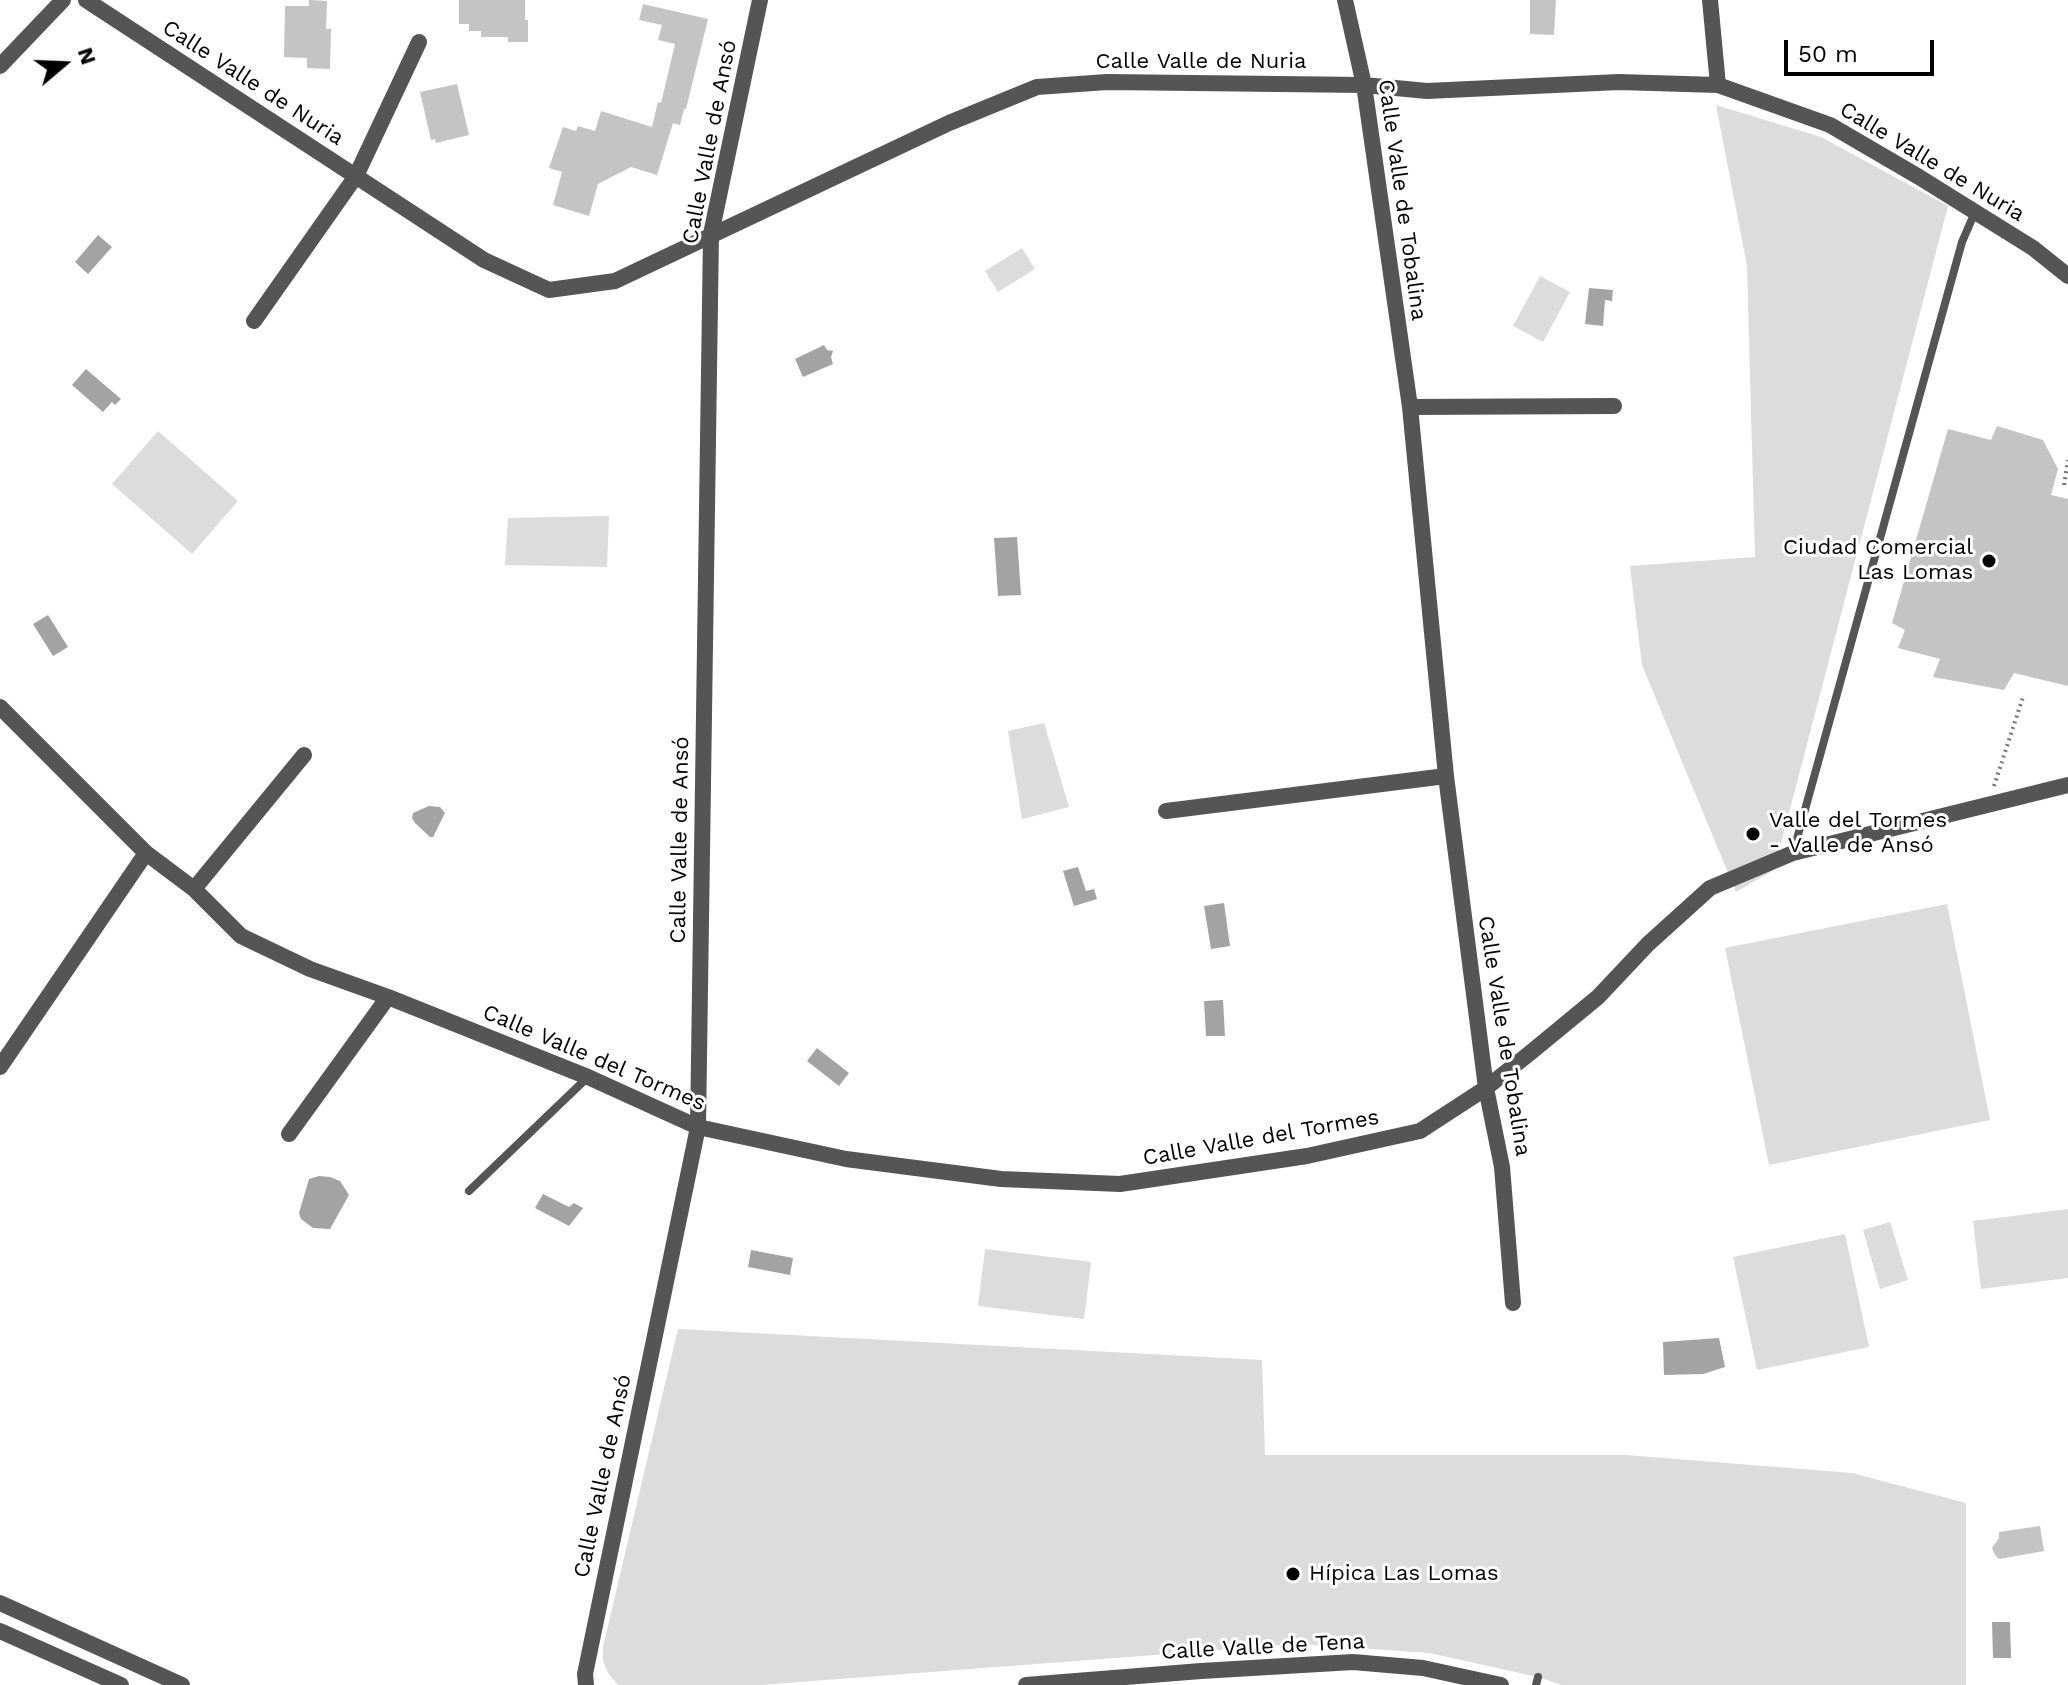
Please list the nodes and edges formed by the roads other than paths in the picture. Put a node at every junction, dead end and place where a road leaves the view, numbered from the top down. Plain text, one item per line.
1 (63, 0) edge
2 (86, 0) edge
3 (760, 0) edge
4 (1345, 0) edge
5 (1710, 0) edge
6 (419, 42) dead end
7 (0, 66) edge
8 (1364, 85) junction
9 (1718, 85) junction
10 (356, 176) junction
11 (1975, 212) junction
12 (711, 234) junction
13 (2068, 276) edge
14 (254, 321) dead end
15 (1614, 406) dead end
16 (1410, 407) junction
17 (0, 707) edge
18 (304, 755) dead end
19 (1446, 776) junction
20 (2068, 785) edge
21 (1166, 811) dead end
22 (146, 853) junction
23 (1793, 853) junction
24 (194, 889) junction
25 (388, 997) junction
26 (0, 1067) edge
27 (588, 1077) junction
28 (1486, 1088) junction
29 (698, 1127) junction
30 (289, 1134) dead end
31 (469, 1191) dead end
32 (1513, 1303) dead end
33 (0, 1603) edge
34 (0, 1631) edge
35 (583, 1681) edge
36 (121, 1685) edge
37 (182, 1685) edge
38 (1026, 1685) edge
39 (1501, 1685) edge

1 - 7 street
2 - 10 street, Calle Valle de Nuria
3 - 12 street, Calle Valle de Ansó
4 - 8 street, Calle Valle de Tobalina
5 - 9 street
6 - 10 street, Calle Valle de Nuria
8 - 9 street, Calle Valle de Nuria
8 - 12 street, Calle Valle de Nuria
8 - 16 street, Calle Valle de Tobalina
9 - 11 street, Calle Valle de Nuria
10 - 12 street, Calle Valle de Nuria
10 - 14 street, Calle Valle de Nuria
11 - 13 street, Calle Valle de Nuria
11 - 23 lane
12 - 29 street, Calle Valle de Ansó
15 - 16 street
16 - 19 street, Calle Valle de Tobalina
17 - 22 street, Calle Valle del Tormes
18 - 24 street
19 - 21 street
19 - 28 street, Calle Valle de Tobalina
20 - 23 street, Calle Valle del Tormes
22 - 24 street, Calle Valle del Tormes
22 - 26 street
23 - 28 street, Calle Valle del Tormes
24 - 25 street, Calle Valle del Tormes
25 - 27 street, Calle Valle del Tormes
25 - 30 street
27 - 29 street, Calle Valle del Tormes
27 - 31 lane
28 - 29 street, Calle Valle del Tormes
28 - 32 street, Calle Valle de Tobalina
29 - 35 street, Calle Valle de Ansó
33 - 37 street
34 - 36 street
38 - 39 street, Calle Valle de Tena

